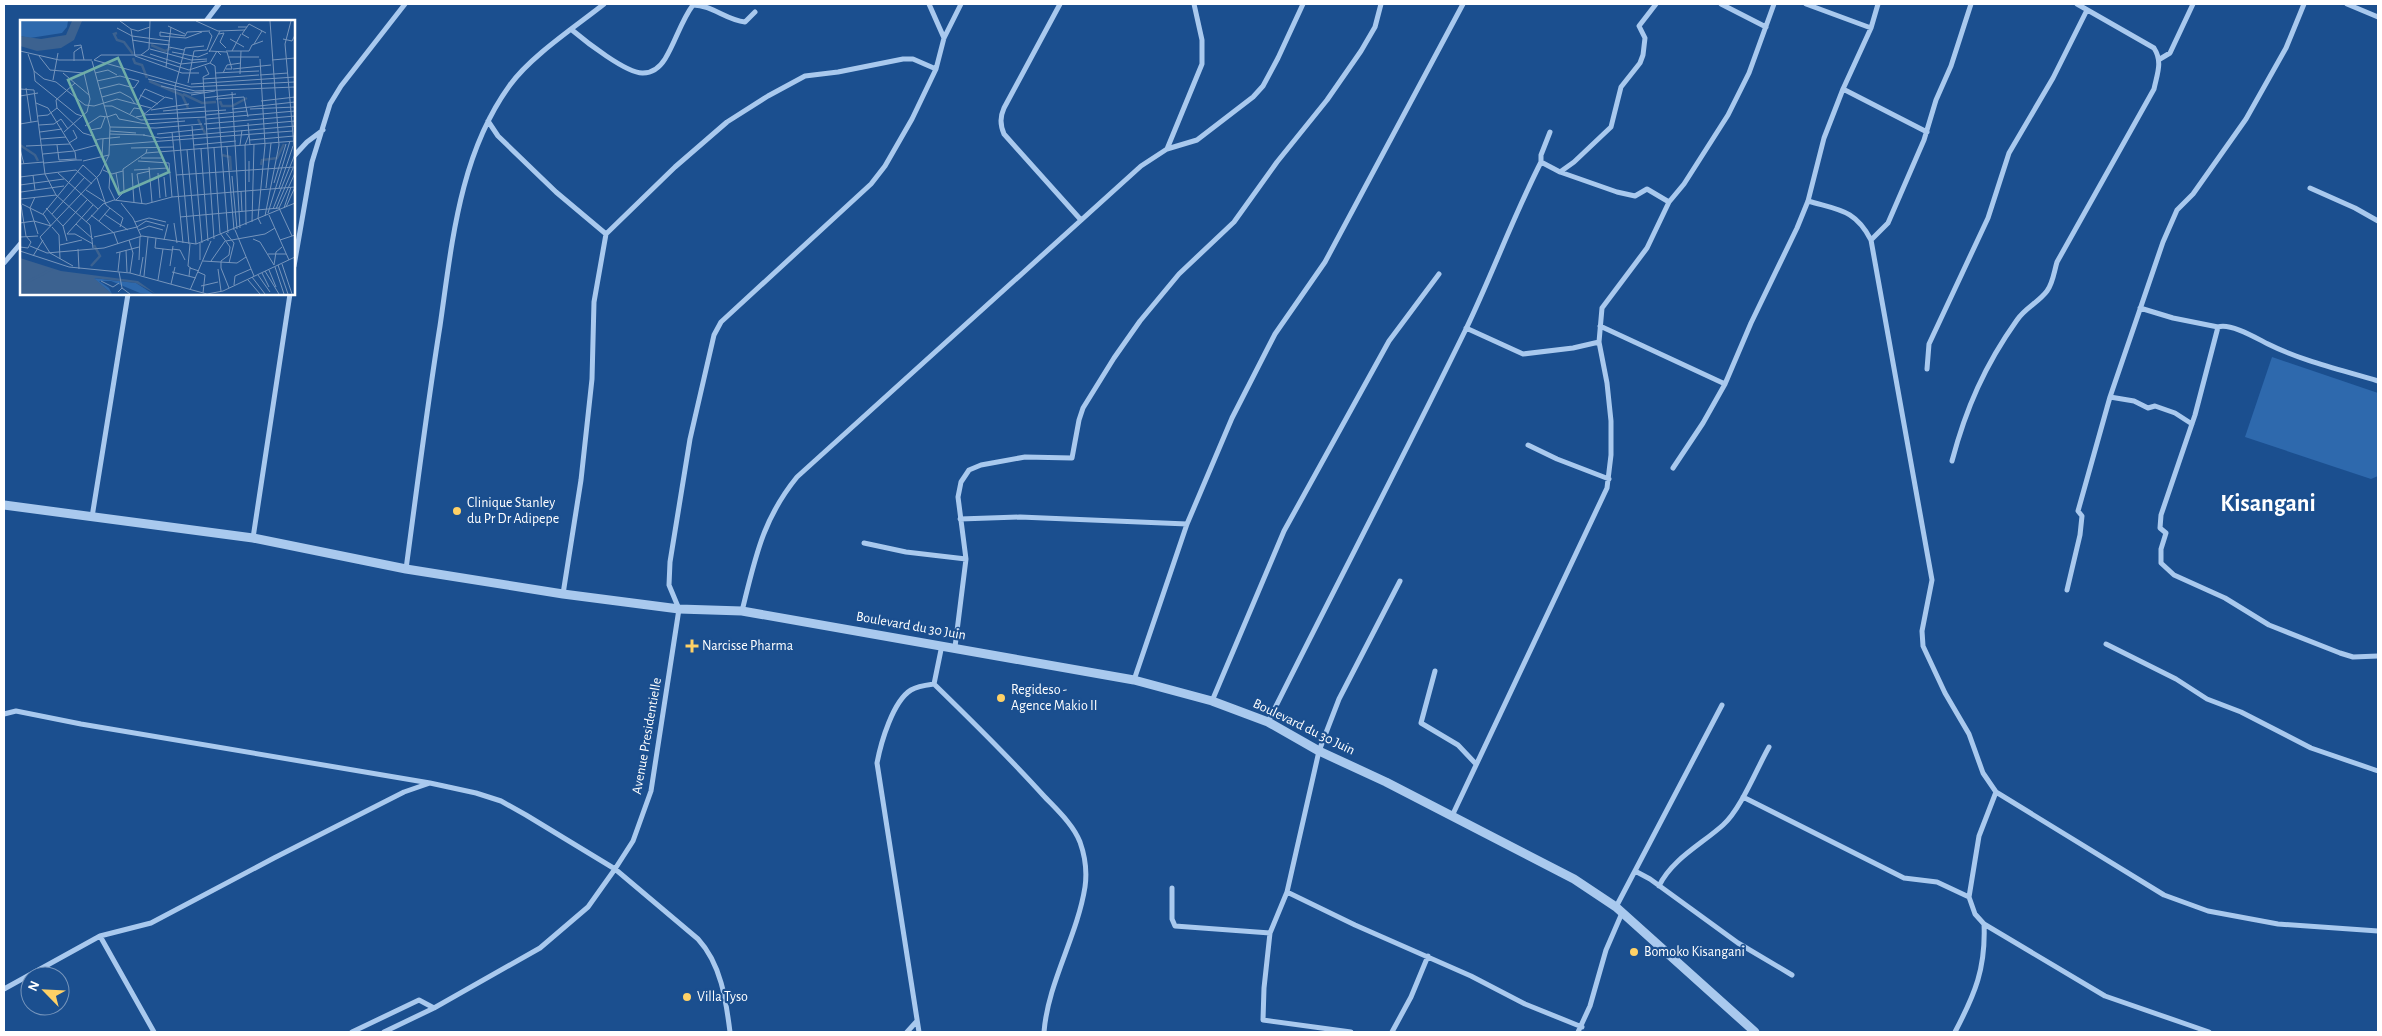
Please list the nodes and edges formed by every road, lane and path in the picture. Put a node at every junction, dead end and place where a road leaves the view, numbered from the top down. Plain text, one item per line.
1 (219, 4) edge
2 (405, 4) edge
3 (604, 4) edge
4 (929, 4) edge
5 (961, 4) edge
6 (1060, 4) edge
7 (1194, 4) edge
8 (1303, 4) edge
9 (1381, 4) edge
10 (1463, 4) edge
11 (1656, 4) edge
12 (1721, 4) edge
13 (1774, 4) edge
14 (1806, 4) edge
15 (1878, 4) edge
16 (1971, 4) edge
17 (2077, 4) edge
18 (2193, 4) edge
19 (2304, 4) edge
20 (2347, 4) edge
21 (2087, 10) junction
22 (755, 12) dead end
23 (2378, 17) edge
24 (207, 20) edge
25 (1766, 27) junction
26 (1871, 28) junction
27 (572, 30) junction
28 (944, 38) junction
29 (2160, 59) junction
30 (936, 69) junction
31 (1843, 89) junction
32 (488, 121) junction
33 (324, 130) junction
34 (1550, 132) dead end
35 (1927, 132) junction
36 (1167, 149) junction
37 (295, 155) edge
38 (1541, 162) junction
39 (1560, 172) junction
40 (2310, 188) dead end
41 (1808, 201) junction
42 (1669, 202) junction
43 (1081, 220) junction
44 (2378, 221) edge
45 (606, 234) junction
46 (1871, 240) junction
47 (20, 244) edge
48 (295, 260) edge
49 (4, 263) edge
50 (1439, 274) dead end
51 (128, 295) edge
52 (290, 295) edge
53 (2140, 308) junction
54 (1600, 326) junction
55 (2218, 327) junction
56 (1466, 328) junction
57 (1599, 342) junction
58 (1926, 370) dead end
59 (2378, 382) edge
60 (1725, 384) junction
61 (2110, 397) junction
62 (2192, 424) junction
63 (1528, 445) dead end
64 (1952, 461) dead end
65 (1673, 468) dead end
66 (1609, 479) junction
67 (4, 504) edge
68 (92, 518) junction
69 (960, 519) junction
70 (1187, 524) junction
71 (253, 538) junction
72 (864, 543) dead end
73 (966, 559) junction
74 (406, 569) junction
75 (1400, 581) dead end
76 (2066, 590) dead end
77 (563, 594) junction
78 (679, 609) junction
79 (742, 610) junction
80 (2106, 644) dead end
81 (942, 645) junction
82 (954, 647) junction
83 (2378, 656) edge
84 (1435, 671) dead end
85 (1134, 680) junction
86 (934, 684) junction
87 (1212, 701) junction
88 (1722, 705) dead end
89 (4, 714) edge
90 (1268, 722) junction
91 (1768, 747) dead end
92 (1319, 751) junction
93 (1476, 763) junction
94 (2378, 771) edge
95 (430, 783) junction
96 (1996, 792) junction
97 (1742, 797) junction
98 (1452, 816) junction
99 (615, 869) junction
100 (1635, 871) junction
101 (1659, 886) junction
102 (1172, 888) dead end
103 (1287, 892) junction
104 (1970, 897) junction
105 (1619, 910) junction
106 (1984, 924) junction
107 (2378, 931) edge
108 (1270, 933) junction
109 (100, 936) junction
110 (1428, 956) junction
111 (1792, 975) dead end
112 (4, 989) edge
113 (434, 1008) junction
114 (917, 1021) junction
115 (1580, 1030) edge
116 (154, 1032) edge
117 (352, 1032) edge
118 (384, 1032) edge
119 (730, 1032) edge
120 (907, 1032) edge
121 (919, 1032) edge
122 (1044, 1032) edge
123 (1351, 1032) edge
124 (1392, 1032) edge
125 (1755, 1032) edge
126 (1955, 1032) edge
127 (2209, 1032) edge

1 - 24 street
2 - 33 street
3 - 27 street
4 - 28 street
5 - 28 street
6 - 43 street
7 - 36 street
8 - 36 street
9 - 69 street
10 - 70 street
11 - 39 street
12 - 25 street
13 - 25 street
14 - 26 street
15 - 26 street
16 - 35 street
17 - 21 street
18 - 29 street
19 - 53 street
20 - 23 street
21 - 29 street
21 - 58 street
22 - 27 street
25 - 42 street
26 - 31 street
27 - 32 street
28 - 30 street
29 - 64 street
30 - 45 street
30 - 78 street
31 - 35 street
31 - 41 street
32 - 45 street
32 - 74 street
33 - 37 street
33 - 48 street
34 - 38 street
35 - 46 street
36 - 43 street
38 - 39 street
38 - 56 street
39 - 42 street
40 - 44 street
41 - 46 street
41 - 60 street
42 - 54 street
43 - 79 street
45 - 77 street
46 - 96 street
47 - 49 street
50 - 87 street
51 - 68 street
52 - 71 street
53 - 55 street
53 - 61 street
54 - 57 street
54 - 60 street
55 - 59 street
55 - 62 street
56 - 57 street
56 - 90 street
57 - 66 street
60 - 65 street
61 - 62 street
61 - 76 street
62 - 83 street
63 - 66 street
66 - 93 street
67 - 68 street, Boulevard du 30 Juin
68 - 71 street, Boulevard du 30 Juin
69 - 70 street
69 - 73 street
70 - 85 street
71 - 74 street, Boulevard du 30 Juin
72 - 73 street
73 - 82 street
74 - 77 street, Boulevard du 30 Juin
75 - 92 street
77 - 78 street, Boulevard du 30 Juin
78 - 79 street, Boulevard du 30 Juin
78 - 99 street, Avenue Presidentielle
79 - 81 street, Boulevard du 30 Juin
80 - 94 street
81 - 82 street, Boulevard du 30 Juin
81 - 86 street
82 - 85 street, Boulevard du 30 Juin
84 - 93 street
85 - 87 street, Boulevard du 30 Juin
86 - 114 street
86 - 122 street
87 - 90 street, Boulevard du 30 Juin
88 - 100 street
89 - 95 street
90 - 92 street, Boulevard du 30 Juin
91 - 97 street
92 - 98 street, Boulevard du 30 Juin
92 - 103 street
93 - 98 street
95 - 99 street
95 - 109 street
96 - 104 street
96 - 107 street
97 - 101 street
97 - 104 street
98 - 105 street, Boulevard du 30 Juin
99 - 113 street, Avenue Presidentielle
99 - 119 street
100 - 101 street
100 - 105 street
101 - 111 street
102 - 108 street
103 - 108 street
103 - 110 street
104 - 106 street
105 - 115 street
105 - 125 street, Boulevard du 30 Juin
106 - 126 street
106 - 127 street
108 - 123 street
109 - 112 street
109 - 116 street
110 - 115 street
110 - 124 street
113 - 117 street
113 - 118 street, Avenue Presidentielle
114 - 120 street
114 - 121 street

